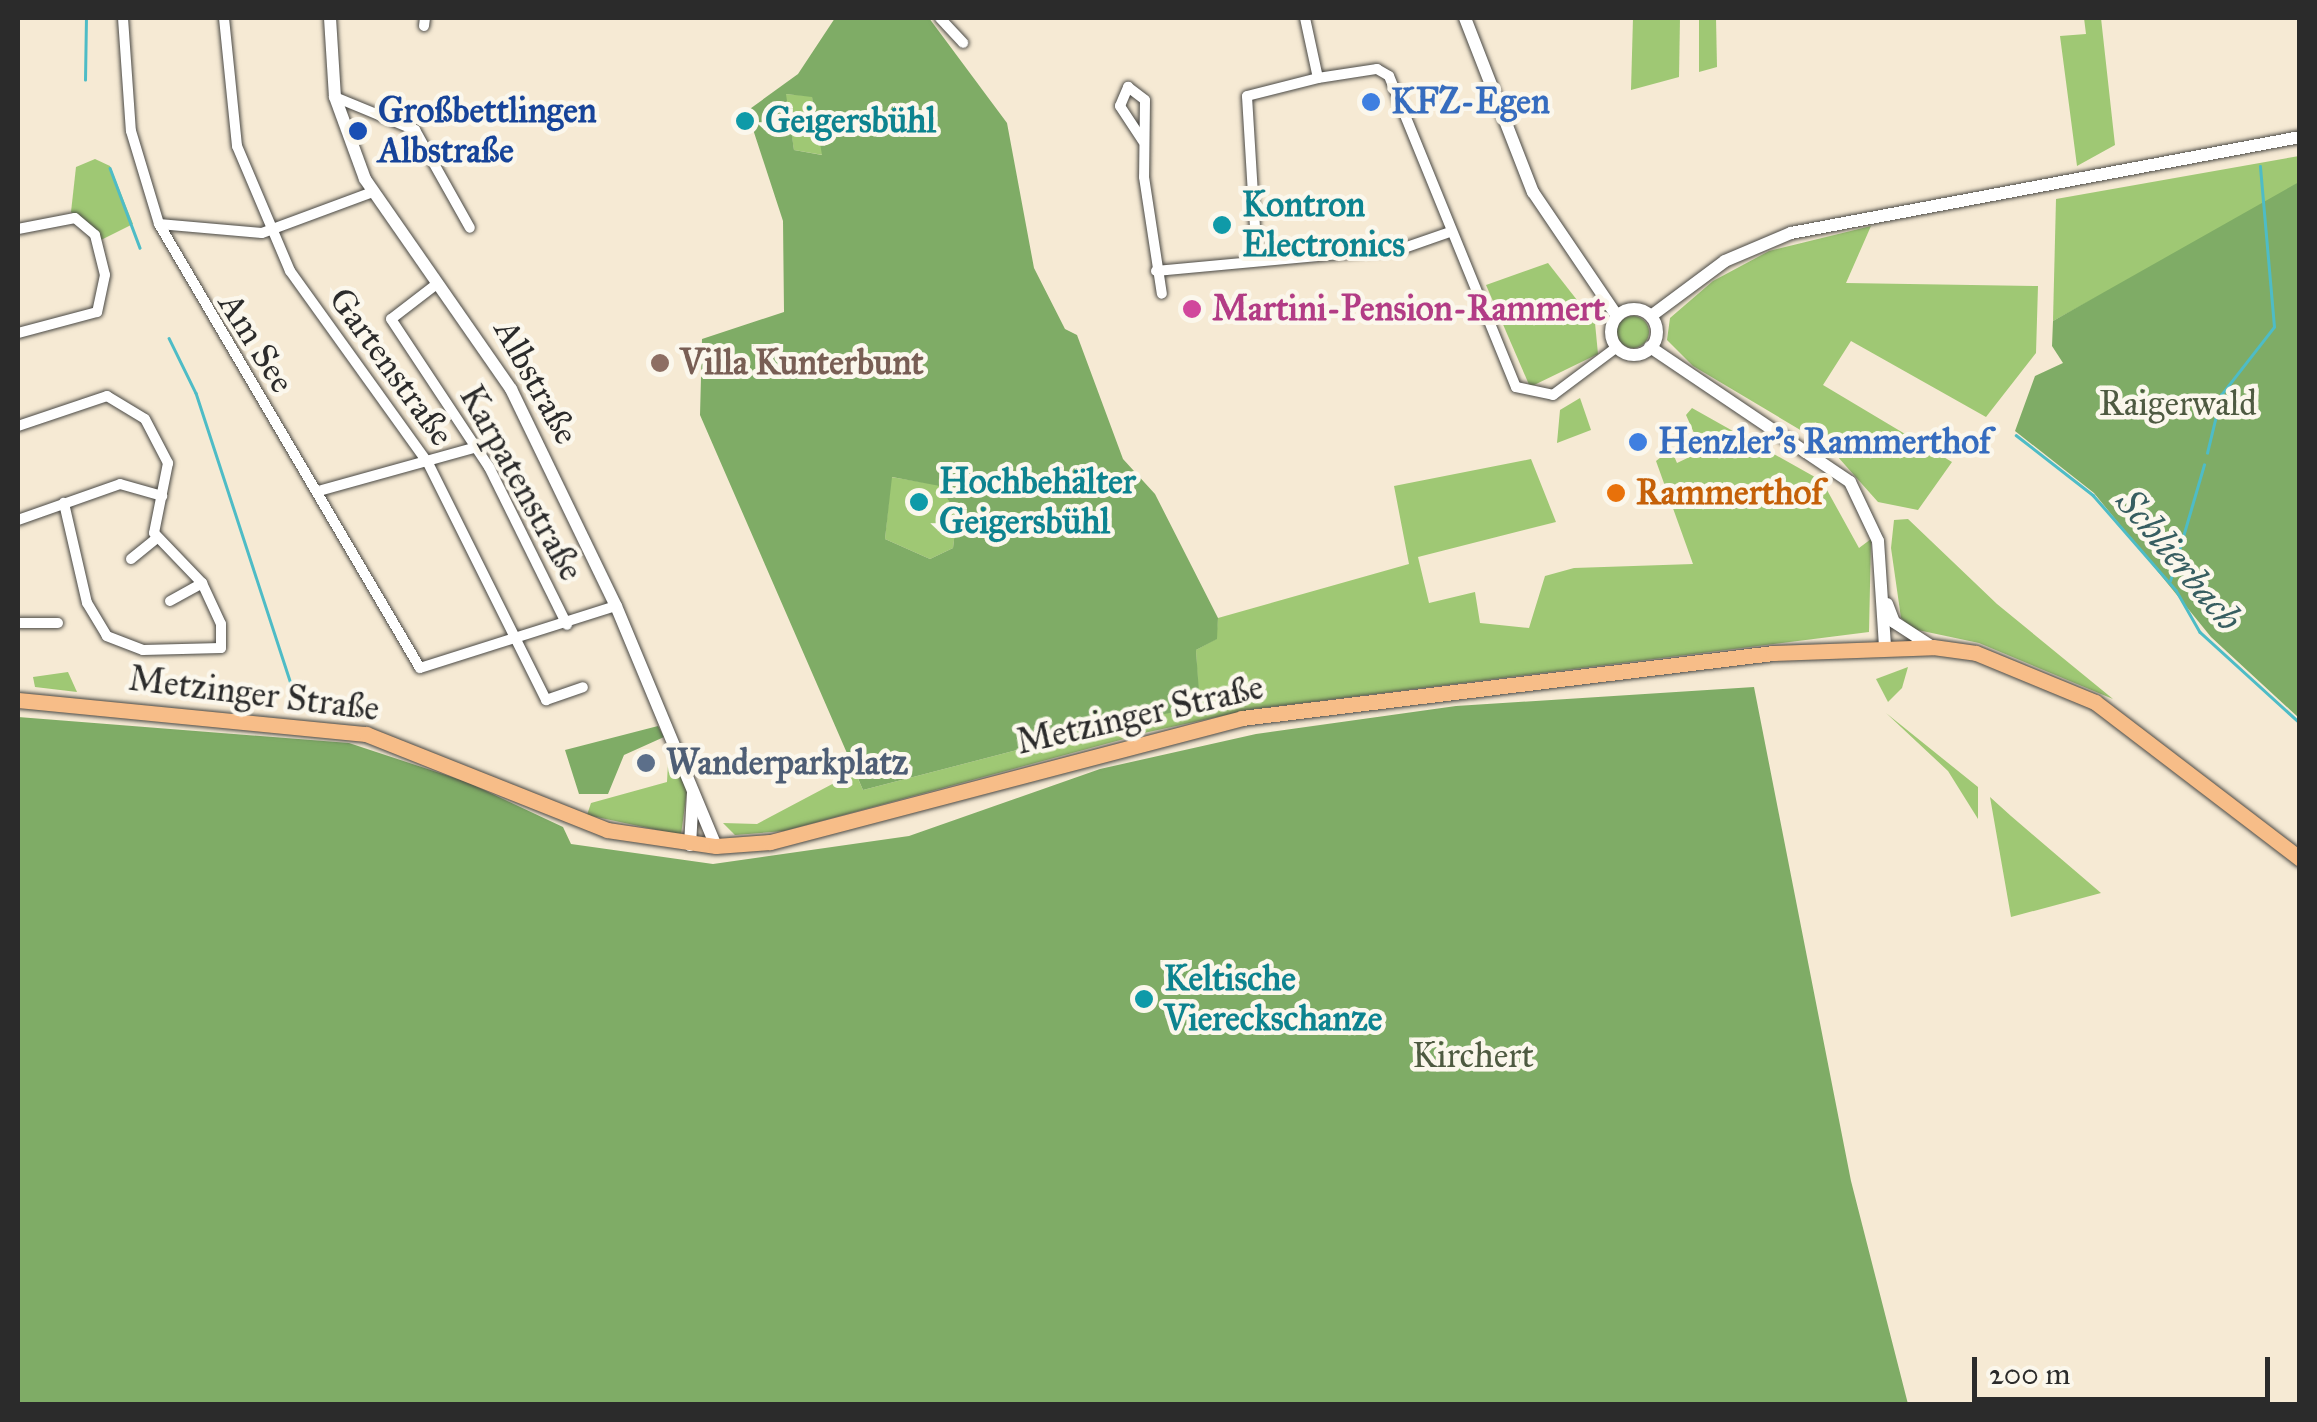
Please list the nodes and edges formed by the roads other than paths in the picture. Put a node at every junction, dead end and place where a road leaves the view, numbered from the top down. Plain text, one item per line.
1 (123, 18) edge
2 (224, 18) edge
3 (330, 18) edge
4 (940, 18) edge
5 (1305, 18) edge
6 (1465, 18) edge
7 (964, 43) dead end
8 (1318, 78) junction
9 (335, 97) junction
10 (2300, 137) edge
11 (1142, 141) junction
12 (373, 192) junction
13 (159, 224) junction
14 (470, 228) dead end
15 (18, 229) edge
16 (271, 231) junction
17 (1450, 232) junction
18 (1257, 260) junction
19 (1156, 271) junction
20 (438, 282) junction
21 (1162, 294) dead end
22 (1617, 316) junction
23 (1651, 316) junction
24 (18, 333) edge
25 (1650, 347) junction
26 (1617, 348) junction
27 (18, 426) edge
28 (477, 447) junction
29 (428, 464) junction
30 (322, 490) junction
31 (162, 496) junction
32 (64, 503) junction
33 (18, 520) edge
34 (156, 539) junction
35 (131, 559) dead end
36 (202, 583) junction
37 (1882, 592) junction
38 (170, 601) dead end
39 (616, 606) junction
40 (18, 623) edge
41 (58, 623) dead end
42 (566, 625) junction
43 (523, 642) junction
44 (1885, 646) junction
45 (1933, 647) junction
46 (583, 687) dead end
47 (18, 700) edge
48 (692, 786) junction
49 (690, 845) junction
50 (716, 846) junction
51 (2300, 859) edge

1 - 13 street, Am See
2 - 16 street, Gartenstraße
3 - 9 street, Albstraße
4 - 7 street
5 - 8 street
6 - 22 street
8 - 17 street
8 - 18 street
9 - 12 street, Albstraße
9 - 14 street
10 - 23 street
11 - 11 street
11 - 19 street
12 - 16 street
12 - 20 street, Albstraße
13 - 16 street
13 - 30 street, Am See
15 - 24 street
16 - 29 street, Gartenstraße
17 - 18 street
17 - 26 street
18 - 19 street
19 - 21 street
20 - 28 street, Karpatenstraße
20 - 39 street, Albstraße
22 - 23 street
22 - 26 street
23 - 25 street
25 - 26 street
25 - 37 street
27 - 31 street
28 - 29 street
28 - 42 street, Karpatenstraße
29 - 30 street
29 - 43 street, Gartenstraße
30 - 43 street, Am See
31 - 32 street
31 - 34 street
32 - 33 street
32 - 36 street
34 - 35 street
34 - 36 street
36 - 38 street
37 - 44 street
37 - 45 street
39 - 42 street
39 - 48 street, Albstraße
40 - 41 street
42 - 43 street
43 - 46 street, Gartenstraße
44 - 45 main road, Metzinger Straße
44 - 50 main road, Metzinger Straße
45 - 51 main road, Metzinger Straße
47 - 49 main road, Metzinger Straße
48 - 49 street, Albstraße
48 - 50 street, Albstraße
49 - 50 main road, Metzinger Straße

